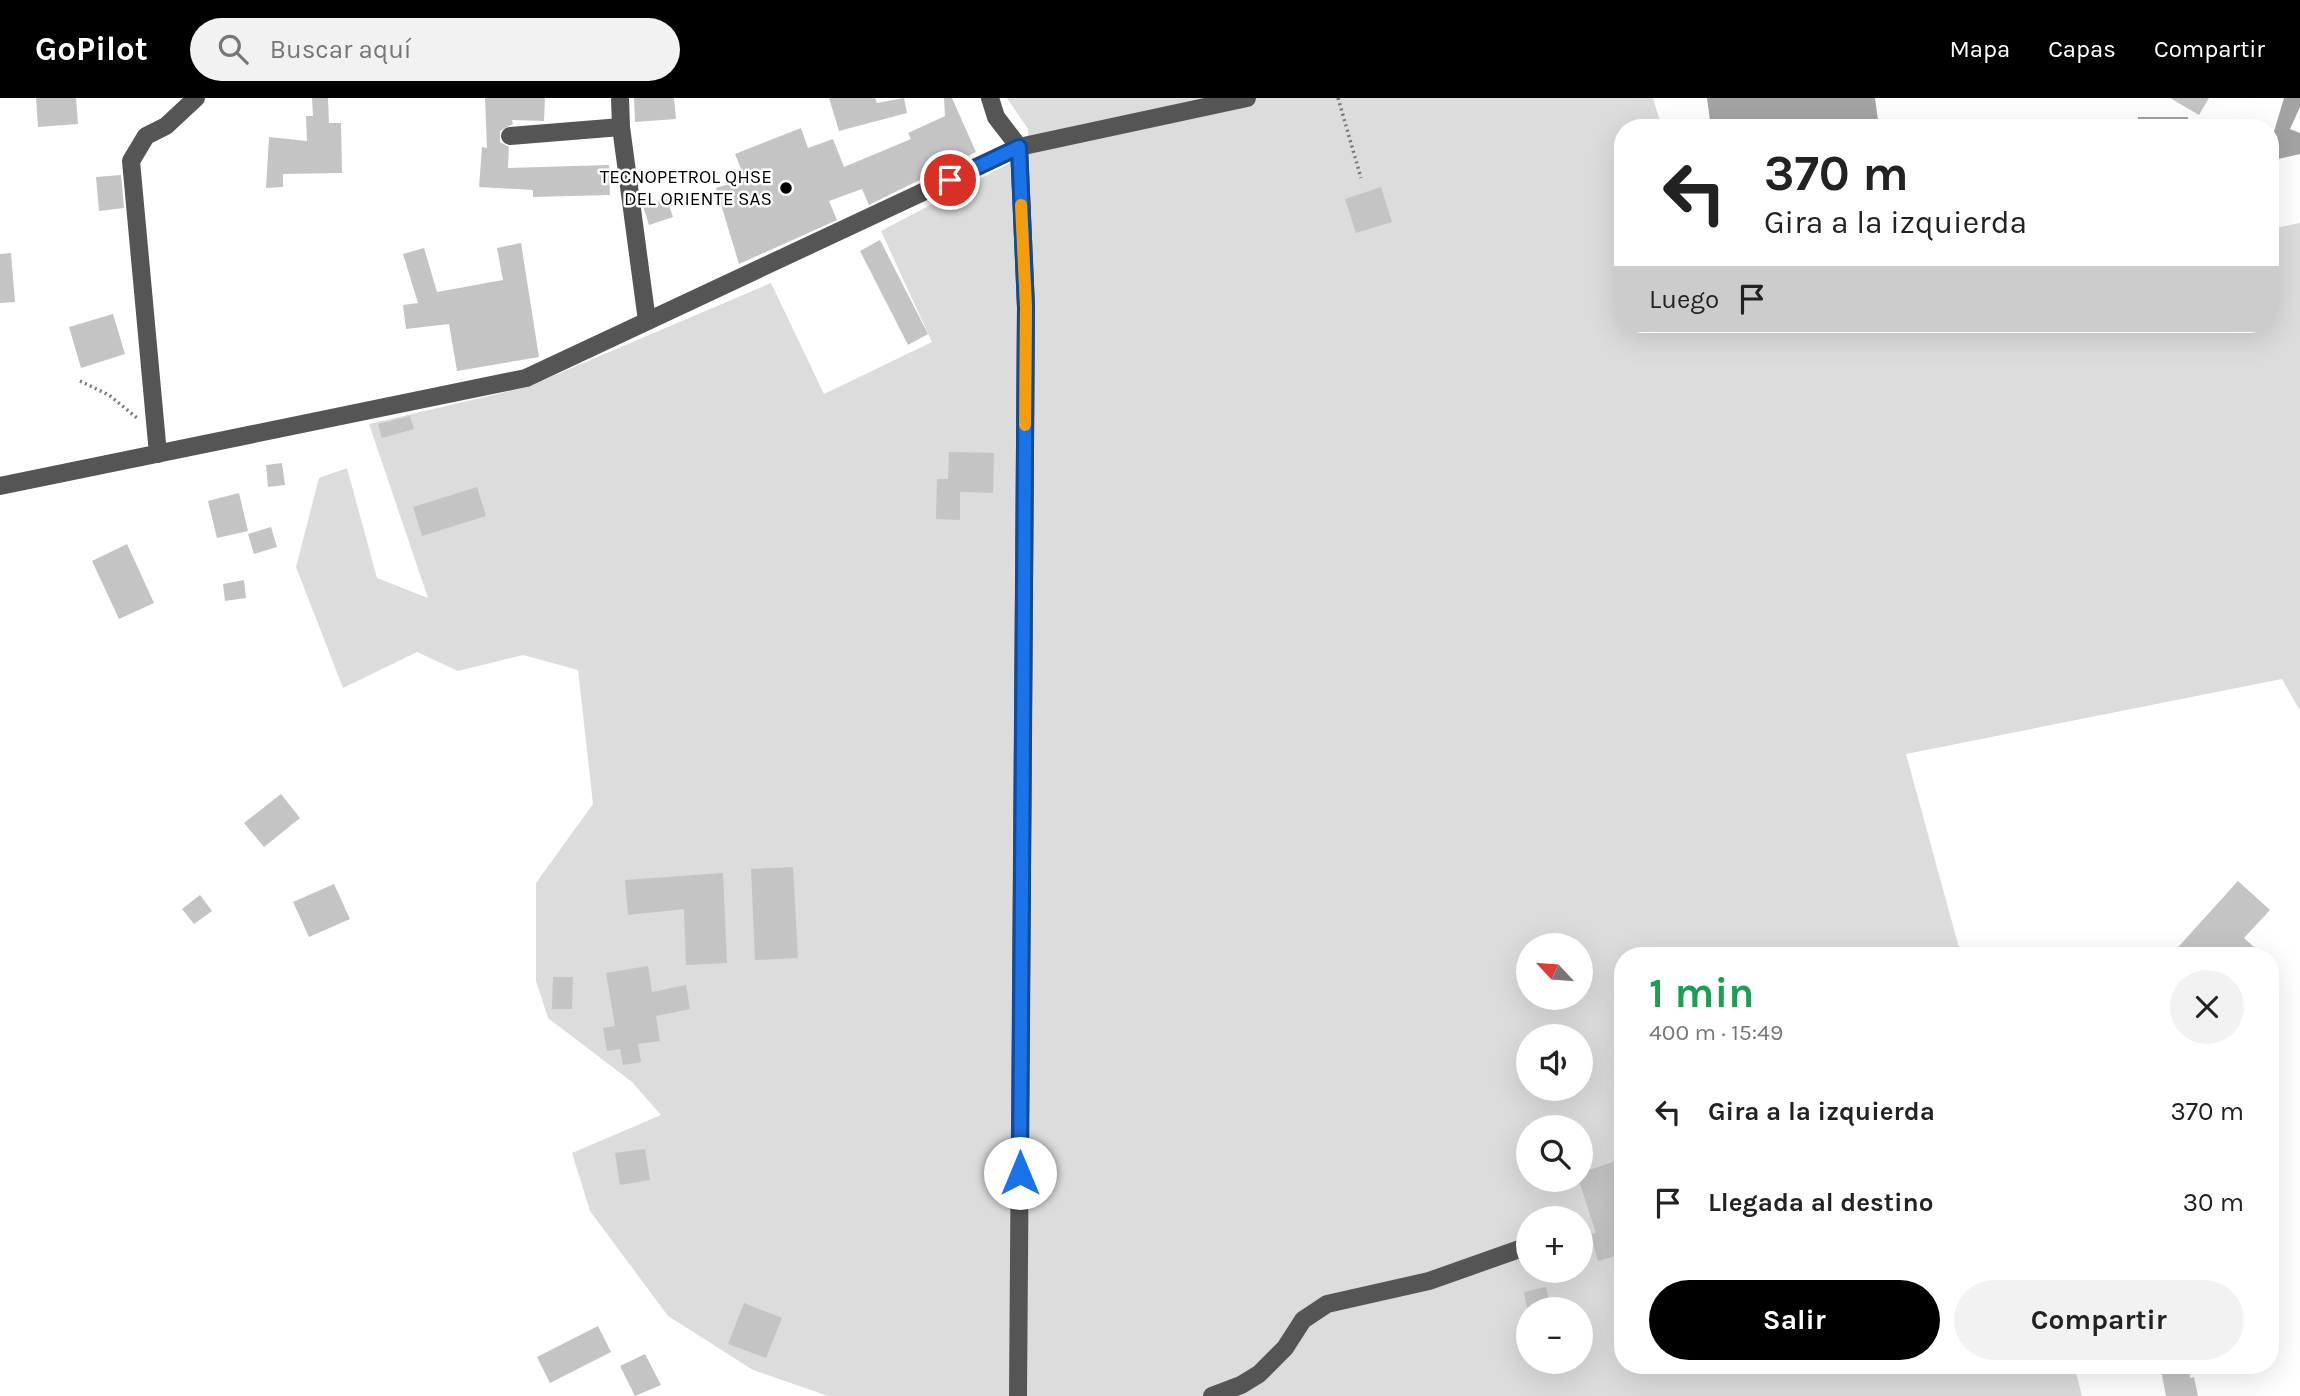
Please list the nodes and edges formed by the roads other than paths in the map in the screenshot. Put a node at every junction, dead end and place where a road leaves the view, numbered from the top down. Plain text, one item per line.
1 (197, 98) edge
2 (620, 98) edge
3 (990, 98) edge
4 (1247, 98) edge
5 (621, 127) junction
6 (510, 136) dead end
7 (1019, 147) junction
8 (647, 321) junction
9 (159, 454) junction
10 (0, 486) edge
11 (1516, 1250) edge
12 (1018, 1396) edge
13 (1212, 1396) edge

1 - 9 street
2 - 5 street
3 - 7 street
4 - 7 street
5 - 6 street
5 - 8 street
7 - 8 street
7 - 12 street
8 - 9 street
9 - 10 street
11 - 13 street

